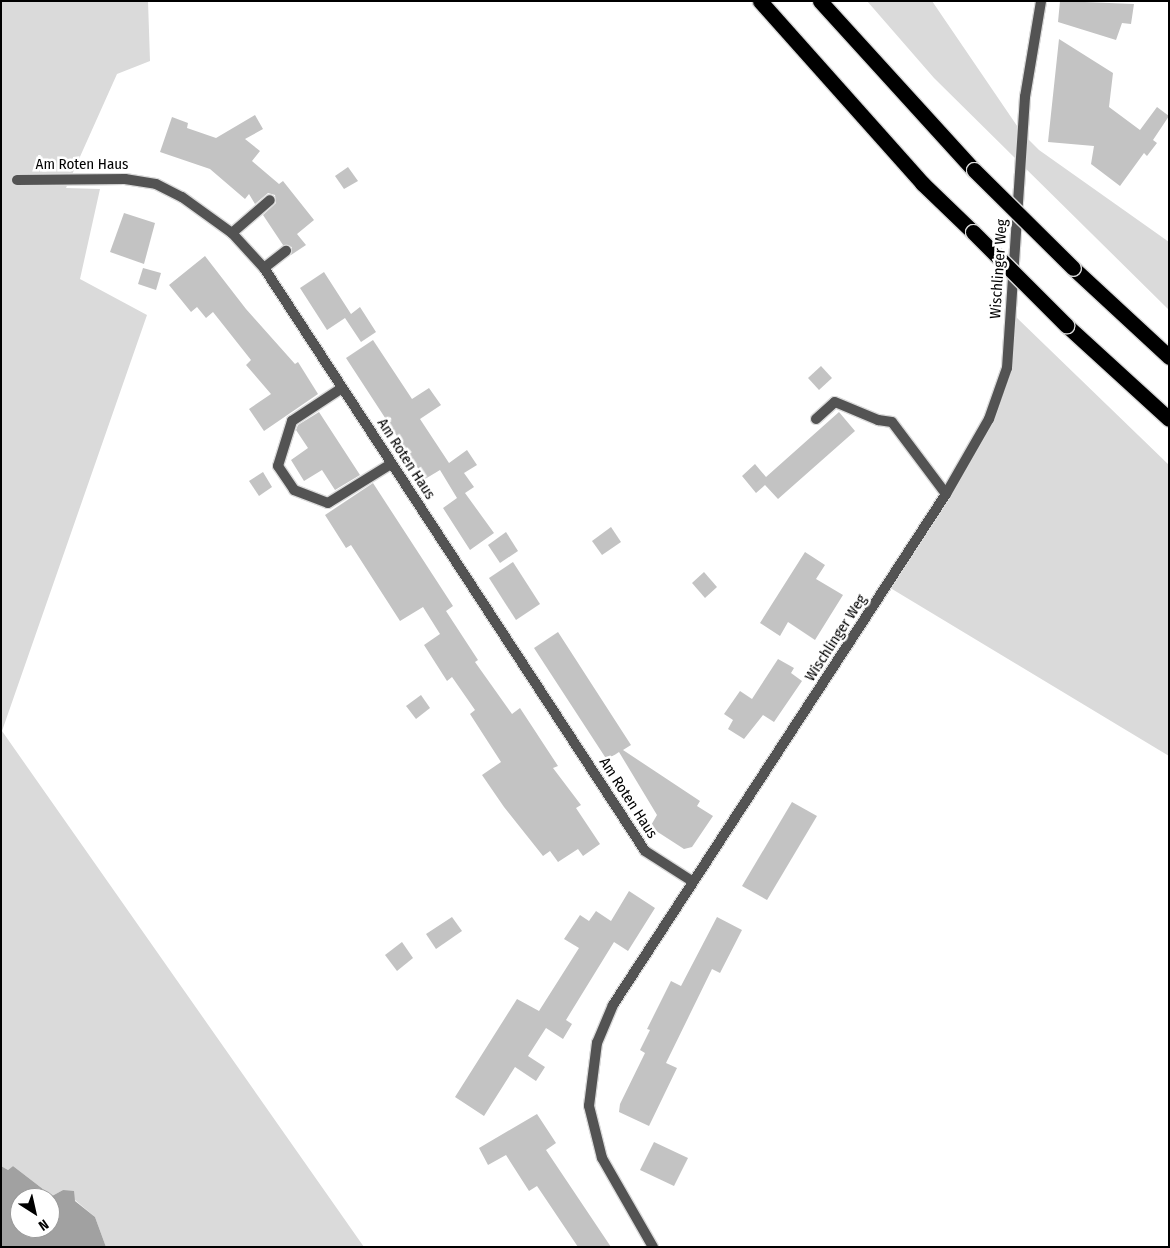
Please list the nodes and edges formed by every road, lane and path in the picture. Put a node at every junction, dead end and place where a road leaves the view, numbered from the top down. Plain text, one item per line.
1 (760, 1) edge
2 (820, 1) edge
3 (1041, 1) edge
4 (17, 180) dead end
5 (270, 200) dead end
6 (232, 233) junction
7 (286, 252) dead end
8 (264, 268) junction
9 (1169, 357) edge
10 (342, 388) junction
11 (1169, 418) edge
12 (816, 419) dead end
13 (391, 464) junction
14 (946, 494) junction
15 (692, 881) junction
16 (653, 1247) edge

1 - 11 highway, bridge
2 - 9 highway, bridge
3 - 14 street, Wischlinger Weg
4 - 6 street, Am Roten Haus
5 - 6 street
6 - 8 street, Am Roten Haus
7 - 8 street
8 - 10 street, Am Roten Haus
10 - 13 street, Am Roten Haus
10 - 13 street
12 - 14 street
13 - 15 street, Am Roten Haus
14 - 15 street, Wischlinger Weg
15 - 16 street, Wischlinger Weg

